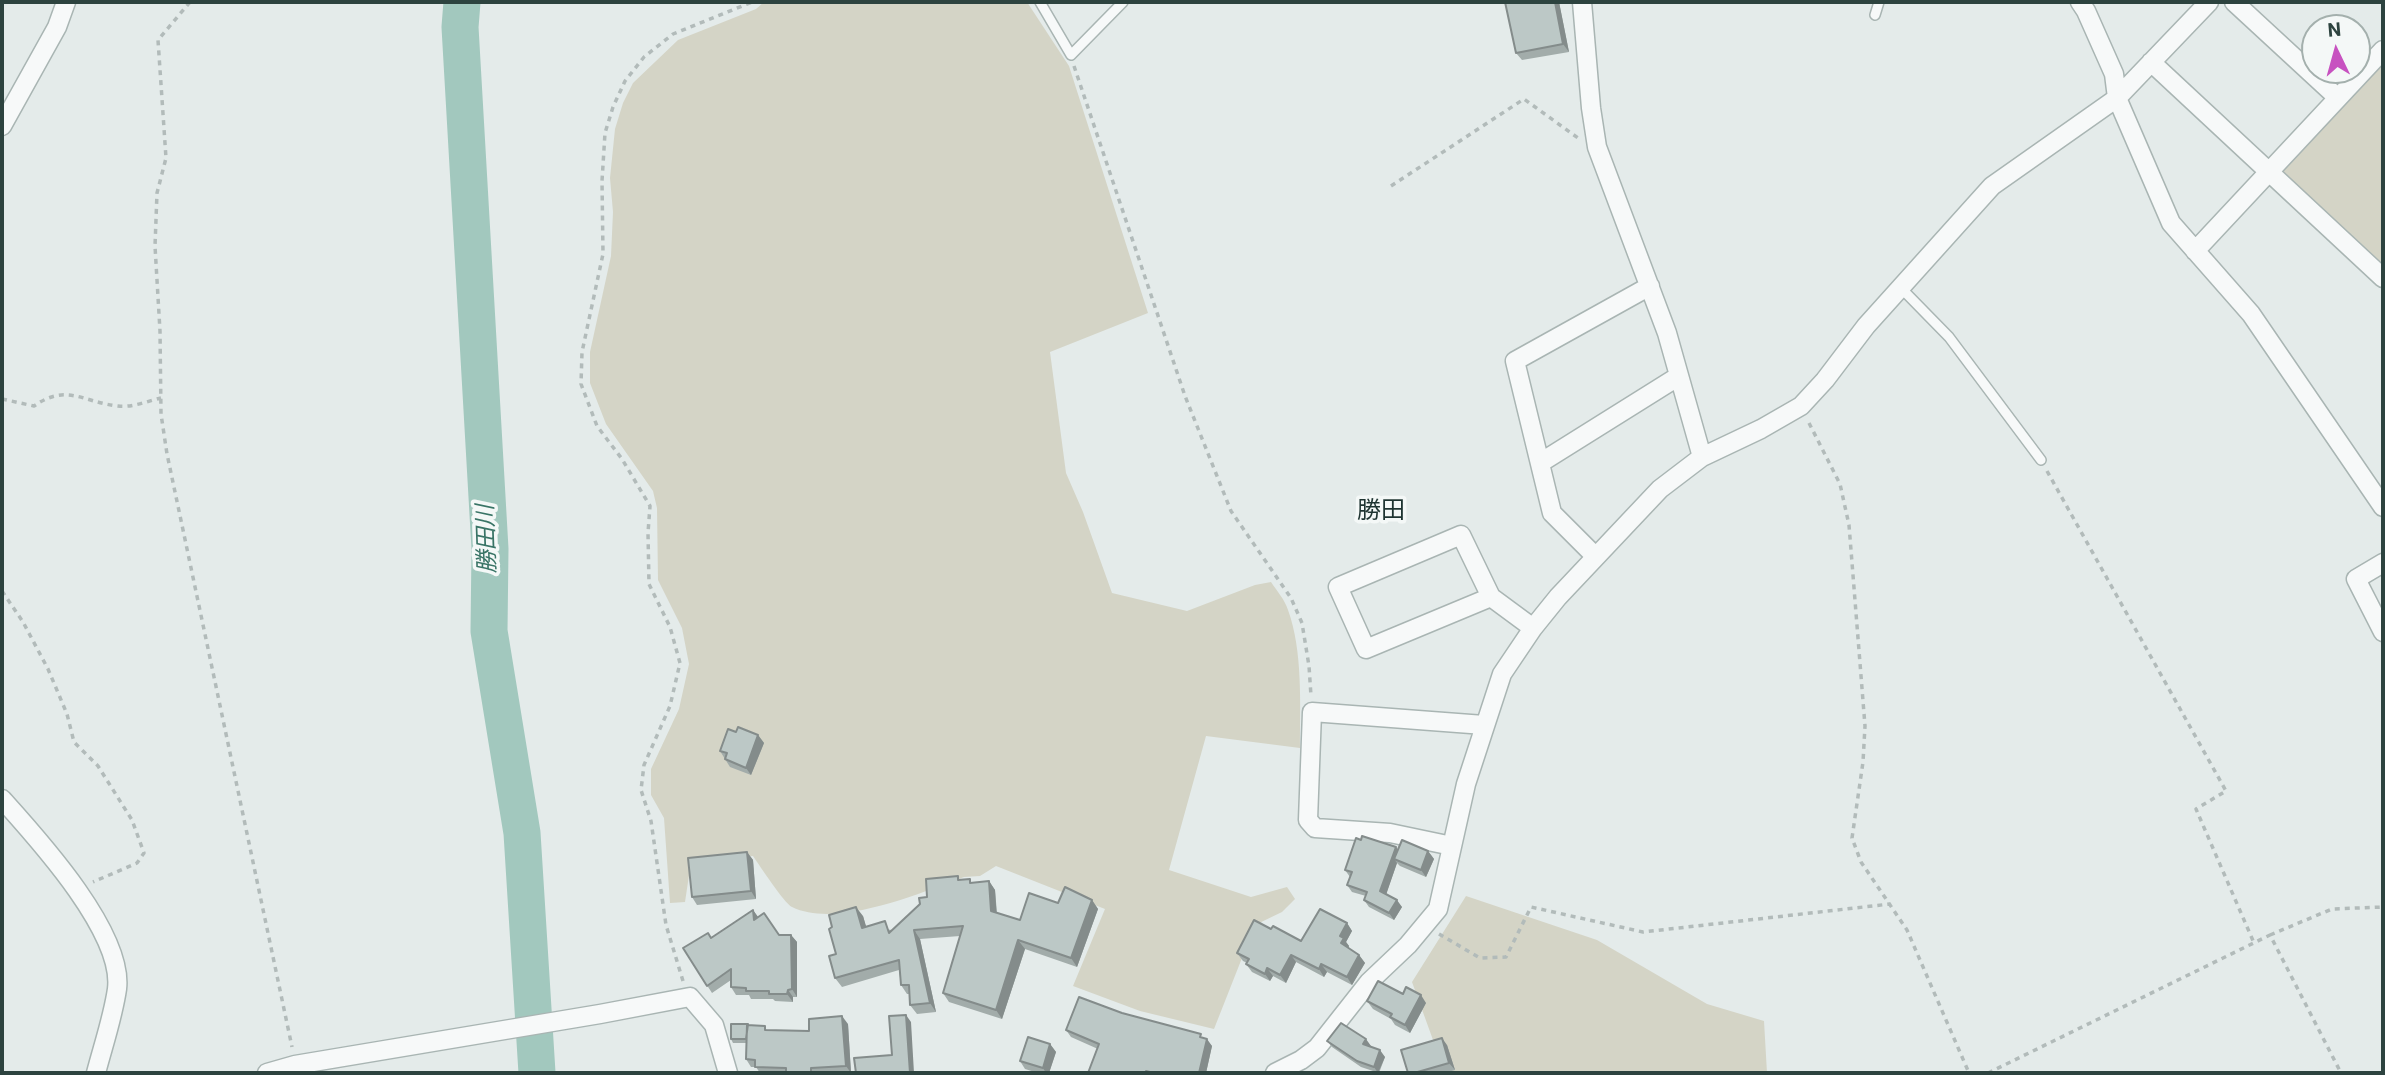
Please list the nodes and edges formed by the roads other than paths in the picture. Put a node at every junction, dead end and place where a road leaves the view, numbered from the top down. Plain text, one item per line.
1 (66, 2) edge
2 (1040, 2) edge
3 (1123, 2) edge
4 (1582, 2) edge
5 (1879, 2) edge
6 (2080, 2) edge
7 (2209, 2) edge
8 (2234, 2) edge
9 (1875, 15) dead end
10 (2383, 50) edge
11 (2151, 62) junction
12 (2117, 98) junction
13 (2338, 98) junction
14 (2, 126) edge
15 (2268, 173) junction
16 (2195, 251) junction
17 (2383, 278) edge
18 (1650, 286) junction
19 (1901, 288) junction
20 (1679, 376) junction
21 (1702, 457) junction
22 (2041, 460) road end
23 (1540, 463) junction
24 (2383, 507) edge
25 (1595, 556) junction
26 (2383, 563) edge
27 (1491, 597) junction
28 (1533, 628) junction
29 (2383, 632) edge
30 (1484, 725) junction
31 (2, 799) edge
32 (1452, 846) junction
33 (96, 1073) edge
34 (267, 1073) edge
35 (728, 1073) edge
36 (1275, 1073) edge

1 - 14 street
2 - 3 lane
4 - 18 street
5 - 9 lane
6 - 12 street
7 - 11 street
8 - 13 street
10 - 13 street
11 - 12 street
11 - 15 street
12 - 16 street
12 - 19 street
13 - 15 street
15 - 16 street
15 - 17 street
16 - 24 street
18 - 20 street
18 - 23 street
19 - 21 street
19 - 22 lane
20 - 21 street
20 - 23 street
21 - 25 street
23 - 25 street
25 - 28 street
26 - 29 street
27 - 27 street
27 - 28 street
28 - 30 street
30 - 32 street
30 - 32 street
31 - 33 street
32 - 36 street
34 - 35 street

